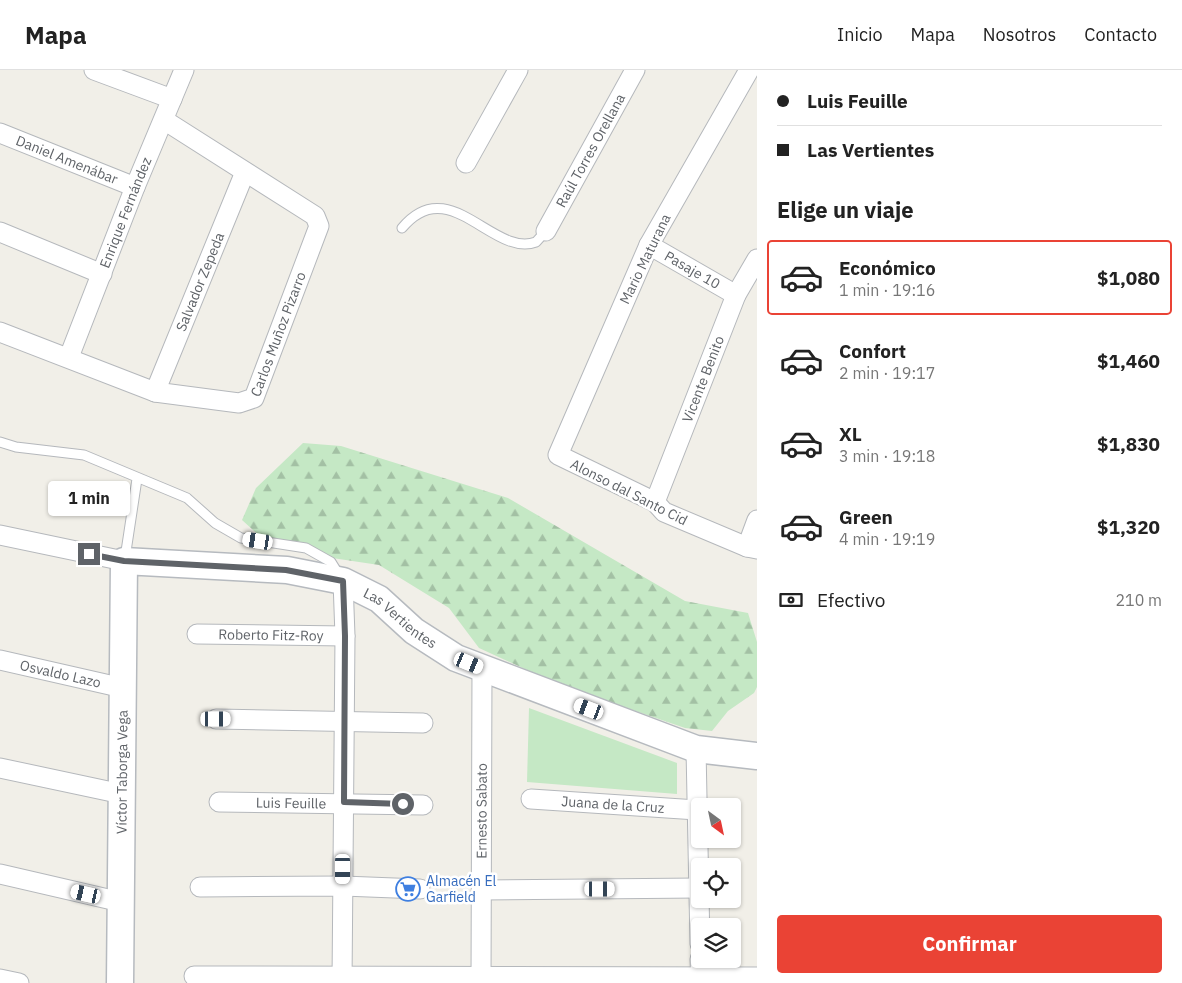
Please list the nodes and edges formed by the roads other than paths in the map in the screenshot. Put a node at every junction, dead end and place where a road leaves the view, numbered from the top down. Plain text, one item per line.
1 (94, 70) edge
2 (184, 70) edge
3 (518, 70) edge
4 (635, 70) edge
5 (748, 70) edge
6 (172, 99) junction
7 (164, 120) junction
8 (0, 132) edge
9 (466, 163) dead end
10 (245, 172) junction
11 (136, 187) junction
12 (402, 228) dead end
13 (546, 231) joint
14 (0, 232) edge
15 (649, 245) junction
16 (757, 259) edge
17 (102, 274) junction
18 (736, 295) junction
19 (0, 332) edge
20 (69, 358) junction
21 (155, 392) junction
22 (0, 442) edge
23 (558, 455) joint
24 (136, 479) junction
25 (655, 502) junction
26 (757, 520) edge
27 (0, 536) edge
28 (752, 548) edge
29 (124, 561) junction
30 (343, 581) junction
31 (197, 634) dead end
32 (345, 636) junction
33 (0, 660) edge
34 (482, 668) junction
35 (123, 688) junction
36 (216, 719) dead end
37 (344, 720) junction
38 (423, 723) dead end
39 (696, 749) junction
40 (757, 756) edge
41 (0, 768) edge
42 (122, 794) junction
43 (697, 798) edge
44 (531, 799) dead end
45 (219, 802) dead end
46 (344, 802) junction
47 (423, 805) dead end
48 (691, 810) edge
49 (0, 874) edge
50 (343, 886) junction
51 (200, 888) dead end
52 (691, 888) edge
53 (420, 889) dead end
54 (482, 890) junction
55 (121, 902) junction
56 (701, 973) edge
57 (194, 976) dead end
58 (757, 977) edge
59 (0, 979) edge
60 (342, 979) edge
61 (482, 979) edge
62 (19, 983) edge
63 (120, 983) edge

1 - 6 street
2 - 6 street, Enrique Fernández
3 - 9 street
4 - 13 street, Raúl Torres Orellana
5 - 15 street, Mario Maturana
6 - 7 street, Enrique Fernández
7 - 10 street, Carlos Muñoz Pizarro
7 - 11 street, Enrique Fernández
8 - 11 street, Daniel Amenábar
10 - 21 street, Salvador Zepeda
10 - 21 street, Carlos Muñoz Pizarro
11 - 17 street, Enrique Fernández
12 - 13 lane
14 - 17 street
15 - 18 street, Pasaje 10
15 - 23 street, Mario Maturana
16 - 18 street, Vicente Benito
17 - 20 street, Enrique Fernández
18 - 25 street, Vicente Benito
19 - 20 street, Carlos Muñoz Pizarro
20 - 21 street, Carlos Muñoz Pizarro
22 - 24 lane
23 - 25 street, Alonso dal Santo Cid
24 - 29 lane
24 - 30 lane
25 - 28 street, Alonso dal Santo Cid
26 - 28 street
27 - 29 street, Las Vertientes
29 - 30 street, Las Vertientes
29 - 35 street, Víctor Taborga Vega
30 - 32 street
30 - 34 street, Las Vertientes
31 - 32 street, Roberto Fitz-Roy
32 - 37 street
33 - 35 street, Osvaldo Lazo
34 - 39 street, Las Vertientes
34 - 54 street, Ernesto Sabato
35 - 42 street, Víctor Taborga Vega
36 - 37 street
37 - 38 street
37 - 46 street
39 - 40 street, Las Vertientes
39 - 43 street
41 - 42 street
42 - 55 street, Víctor Taborga Vega
44 - 48 street, Juana de la Cruz
45 - 46 street, Luis Feuille
46 - 47 street, Luis Feuille
46 - 50 street
49 - 55 street
50 - 51 street
50 - 53 street
50 - 60 street
52 - 54 street
54 - 61 street, Ernesto Sabato
55 - 63 street, Víctor Taborga Vega
56 - 58 street
56 - 61 street
57 - 60 street
59 - 62 street
60 - 61 street

